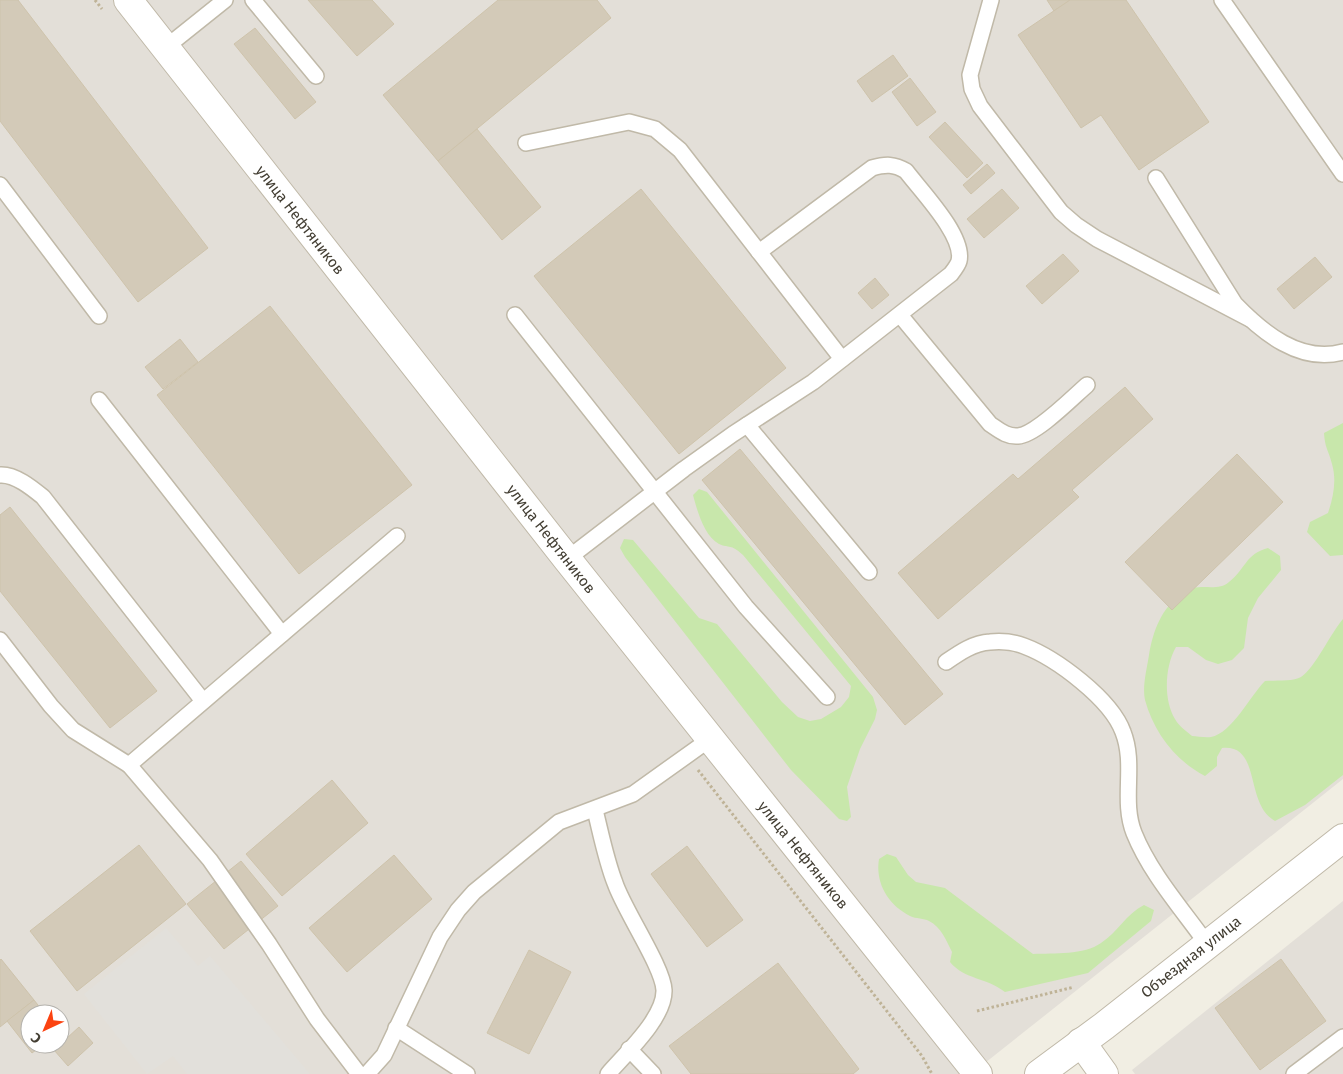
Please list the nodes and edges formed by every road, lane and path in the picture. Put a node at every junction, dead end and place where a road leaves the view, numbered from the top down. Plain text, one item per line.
1 (128, 0) edge
2 (225, 0) edge
3 (253, 0) edge
4 (991, 0) edge
5 (1222, 0) edge
6 (166, 48) junction
7 (316, 76) dead end
8 (526, 143) dead end
9 (1343, 174) edge
10 (1156, 178) dead end
11 (0, 185) edge
12 (759, 252) junction
13 (515, 315) dead end
14 (900, 315) junction
15 (99, 316) dead end
16 (1250, 319) junction
17 (1343, 352) edge
18 (842, 359) junction
19 (1087, 385) dead end
20 (99, 400) dead end
21 (747, 425) junction
22 (0, 474) edge
23 (653, 492) junction
24 (397, 536) dead end
25 (567, 559) junction
26 (869, 572) dead end
27 (282, 634) junction
28 (0, 640) edge
29 (946, 662) dead end
30 (827, 697) dead end
31 (203, 701) junction
32 (710, 739) junction
33 (129, 765) junction
34 (595, 810) junction
35 (1343, 838) edge
36 (1208, 944) junction
37 (1074, 987) dead end
38 (977, 1011) dead end
39 (396, 1028) junction
40 (1343, 1037) edge
41 (1081, 1042) junction
42 (629, 1049) junction
43 (922, 1056) dead end
44 (359, 1074) edge
45 (367, 1074) edge
46 (467, 1074) edge
47 (608, 1074) edge
48 (653, 1074) edge
49 (932, 1074) edge
50 (978, 1074) edge
51 (1038, 1074) edge
52 (1104, 1074) edge
53 (1294, 1074) edge

1 - 6 street, улица Нефтяников
2 - 6 lane
3 - 7 lane
4 - 16 lane
5 - 9 lane
6 - 25 street, улица Нефтяников
8 - 12 lane
10 - 16 lane
11 - 15 lane
12 - 14 lane
12 - 18 lane
13 - 23 lane
14 - 18 lane
14 - 19 lane
16 - 17 lane
18 - 21 lane
20 - 27 lane
21 - 23 lane
21 - 26 lane
22 - 31 lane
23 - 25 lane
23 - 30 lane
24 - 27 lane
25 - 32 street, улица Нефтяников
27 - 31 lane
28 - 33 lane
29 - 36 lane
31 - 33 lane
32 - 34 lane
32 - 50 street, улица Нефтяников
33 - 44 lane
34 - 39 lane
34 - 42 lane
35 - 36 street, Объездная улица
36 - 41 street, Объездная улица
37 - 38 path
39 - 45 lane
39 - 46 lane
40 - 53 lane
41 - 51 street, Объездная улица
41 - 52 street
42 - 47 lane
42 - 48 lane
43 - 49 path

